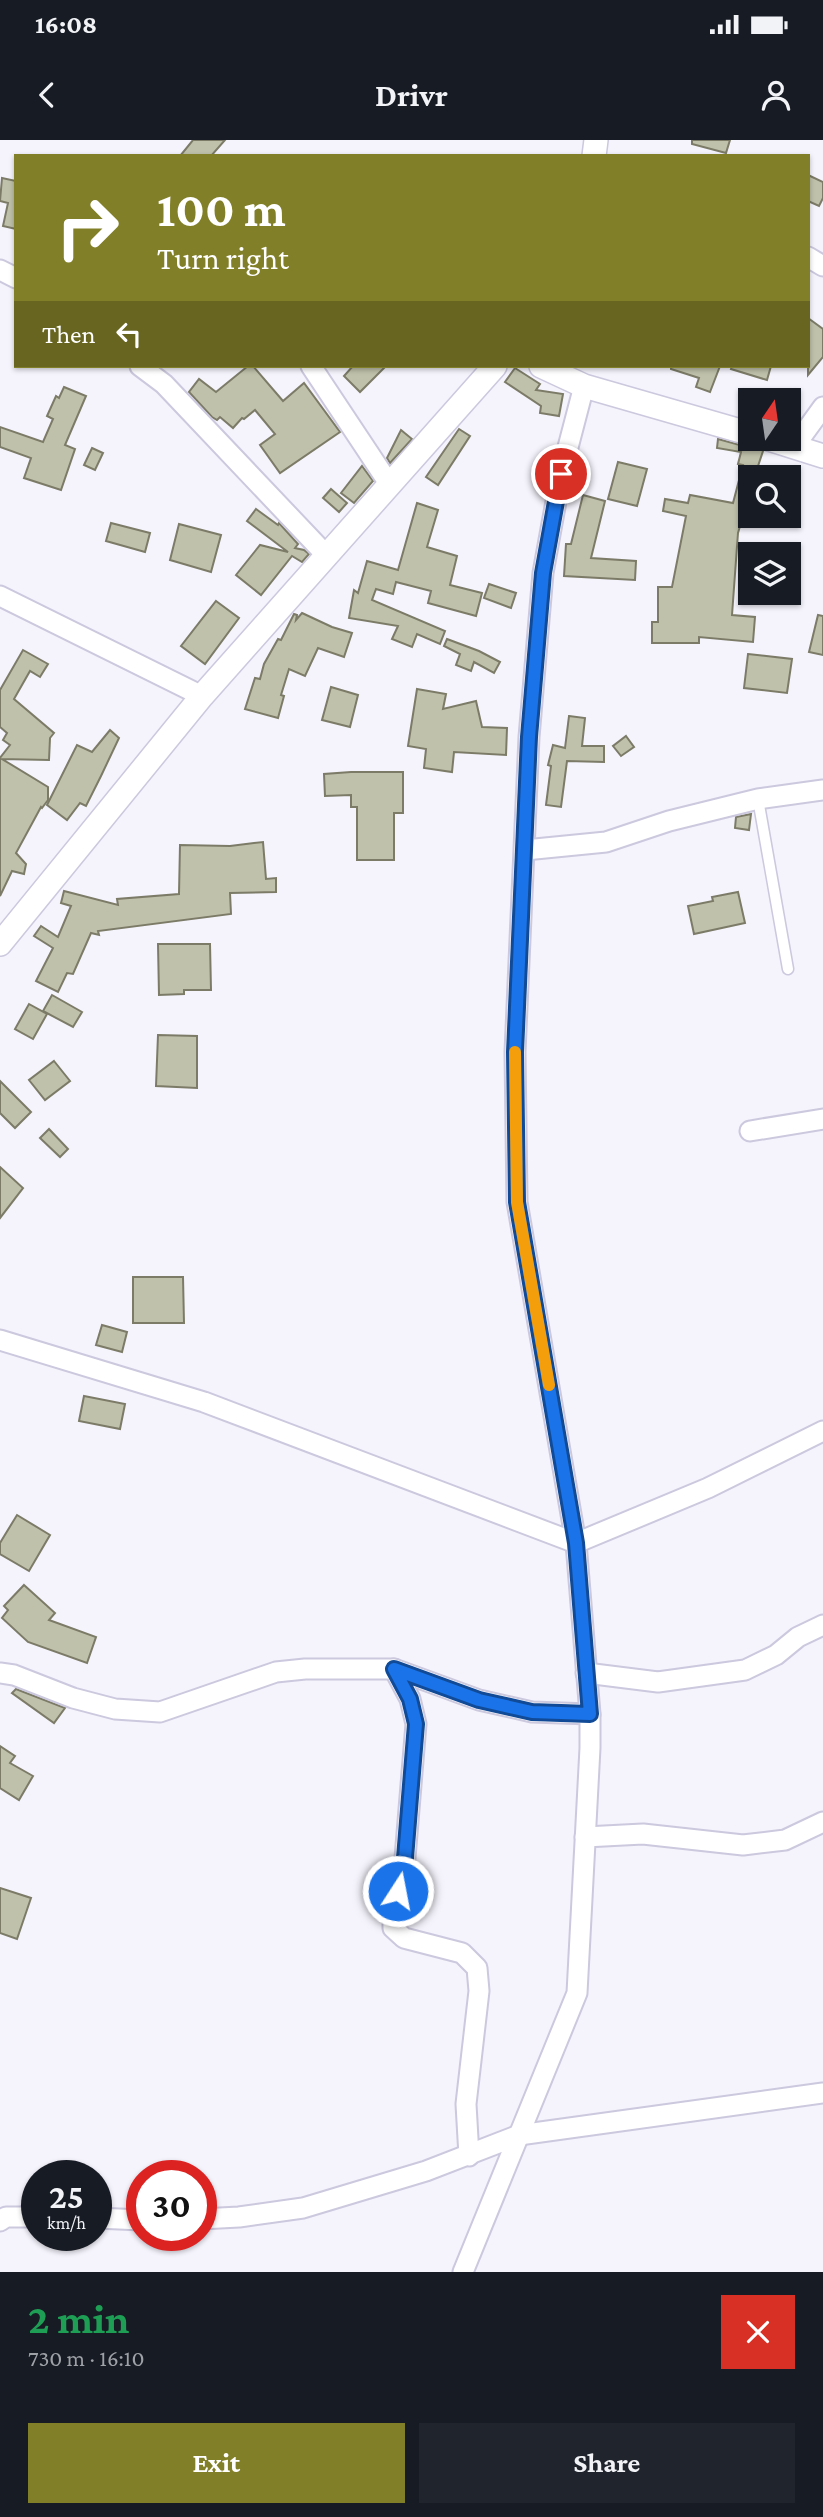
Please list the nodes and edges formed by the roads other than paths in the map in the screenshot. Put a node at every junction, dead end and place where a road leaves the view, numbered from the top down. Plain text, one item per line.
1 (143, 368) edge
2 (312, 368) edge
3 (493, 368) edge
4 (545, 368) edge
5 (584, 386) junction
6 (823, 407) edge
7 (738, 430) edge
8 (802, 436) edge
9 (802, 449) edge
10 (823, 456) edge
11 (390, 485) junction
12 (327, 556) junction
13 (0, 596) edge
14 (202, 696) junction
15 (823, 790) edge
16 (758, 799) junction
17 (525, 850) junction
18 (1, 941) edge
19 (788, 970) dead end
20 (823, 1119) edge
21 (750, 1131) dead end
22 (0, 1340) edge
23 (823, 1432) edge
24 (576, 1543) junction
25 (823, 1625) edge
26 (394, 1669) junction
27 (0, 1673) edge
28 (586, 1673) junction
29 (590, 1714) junction
30 (823, 1822) edge
31 (585, 1837) junction
32 (823, 2093) edge
33 (519, 2135) junction
34 (469, 2156) junction
35 (21, 2217) edge
36 (2, 2218) edge
37 (217, 2218) edge
38 (463, 2272) edge

1 - 12 street
2 - 11 street
3 - 11 street
4 - 5 street
5 - 7 street
5 - 17 street
6 - 8 street
9 - 10 street
11 - 12 street
12 - 14 street
13 - 14 street
14 - 18 street
15 - 16 street
16 - 17 street
16 - 19 lane
17 - 24 street
20 - 21 street
22 - 24 street
23 - 24 street
24 - 28 street
25 - 28 street
26 - 27 street
26 - 29 street
26 - 34 street
28 - 29 street
29 - 31 street
30 - 31 street
31 - 33 street
32 - 33 street
33 - 34 street
33 - 38 street
34 - 37 street
35 - 36 street

